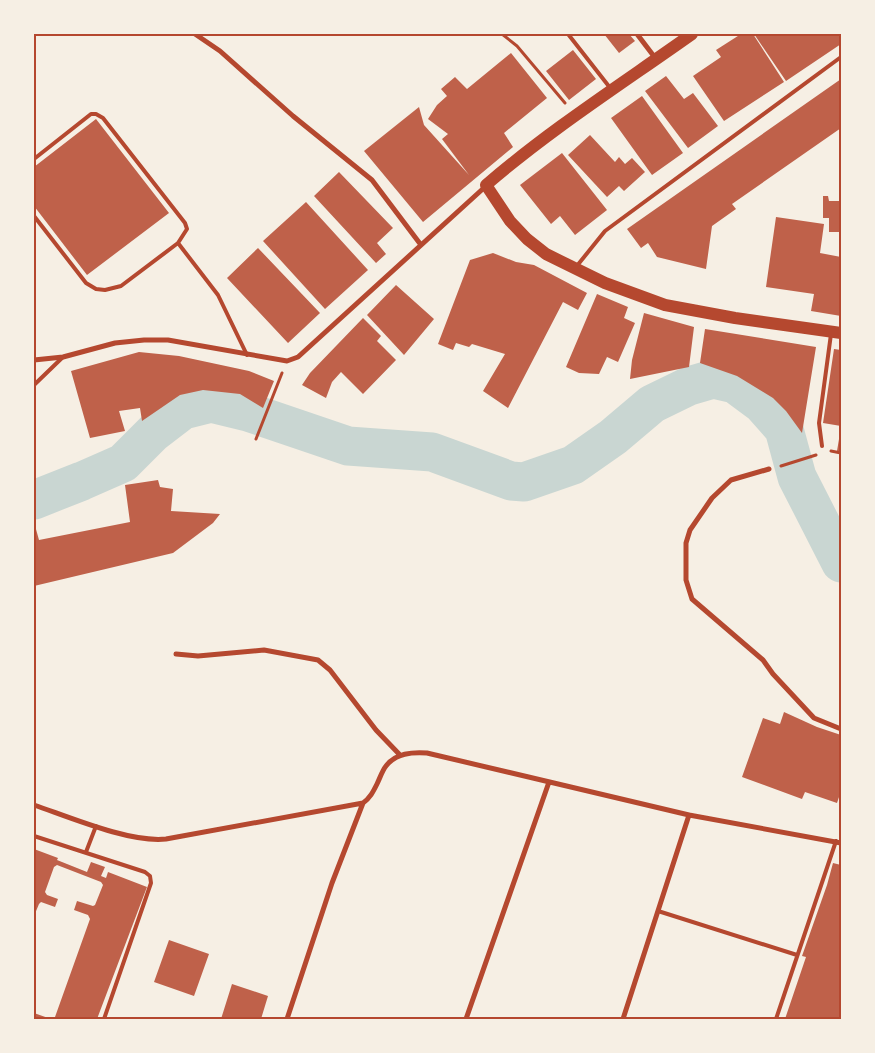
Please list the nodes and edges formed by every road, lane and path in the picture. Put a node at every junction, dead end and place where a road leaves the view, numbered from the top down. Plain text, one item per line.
1 (195, 34) edge
2 (502, 34) edge
3 (568, 34) edge
4 (637, 34) edge
5 (692, 34) edge
6 (841, 57) edge
7 (656, 59) junction
8 (612, 90) junction
9 (575, 116) junction
10 (34, 159) edge
11 (486, 185) junction
12 (34, 216) edge
13 (178, 243) junction
14 (421, 245) junction
15 (575, 269) junction
16 (836, 332) edge
17 (247, 355) junction
18 (63, 358) junction
19 (34, 360) edge
20 (287, 361) junction
21 (34, 385) edge
22 (256, 439) dead end
23 (822, 446) dead end
24 (805, 458) dead end
25 (769, 469) joint
26 (176, 654) dead end
27 (841, 729) edge
28 (400, 755) junction
29 (549, 782) junction
30 (363, 803) junction
31 (34, 805) edge
32 (689, 815) junction
33 (96, 826) junction
34 (34, 836) edge
35 (838, 842) edge
36 (86, 852) junction
37 (658, 911) junction
38 (797, 955) junction
39 (104, 1019) edge
40 (287, 1019) edge
41 (466, 1019) edge
42 (623, 1019) edge
43 (776, 1019) edge

1 - 14 street
2 - 9 path
3 - 8 lane
4 - 7 street
5 - 7 main road
6 - 15 lane
7 - 8 main road
8 - 9 main road
9 - 11 main road
10 - 13 lane
11 - 14 street
11 - 15 main road
12 - 13 lane
13 - 17 lane
14 - 20 street
15 - 16 main road
16 - 23 lane
17 - 18 street
17 - 20 street
18 - 19 street
18 - 21 lane
20 - 22 path
24 - 25 path
25 - 27 street
26 - 28 street
28 - 29 street
28 - 30 street
29 - 32 street
29 - 41 street
30 - 33 street
30 - 40 street
31 - 33 street
32 - 35 street
32 - 37 street
33 - 36 lane
34 - 36 lane
35 - 38 lane
36 - 39 lane
37 - 38 lane
37 - 42 street
38 - 43 lane

